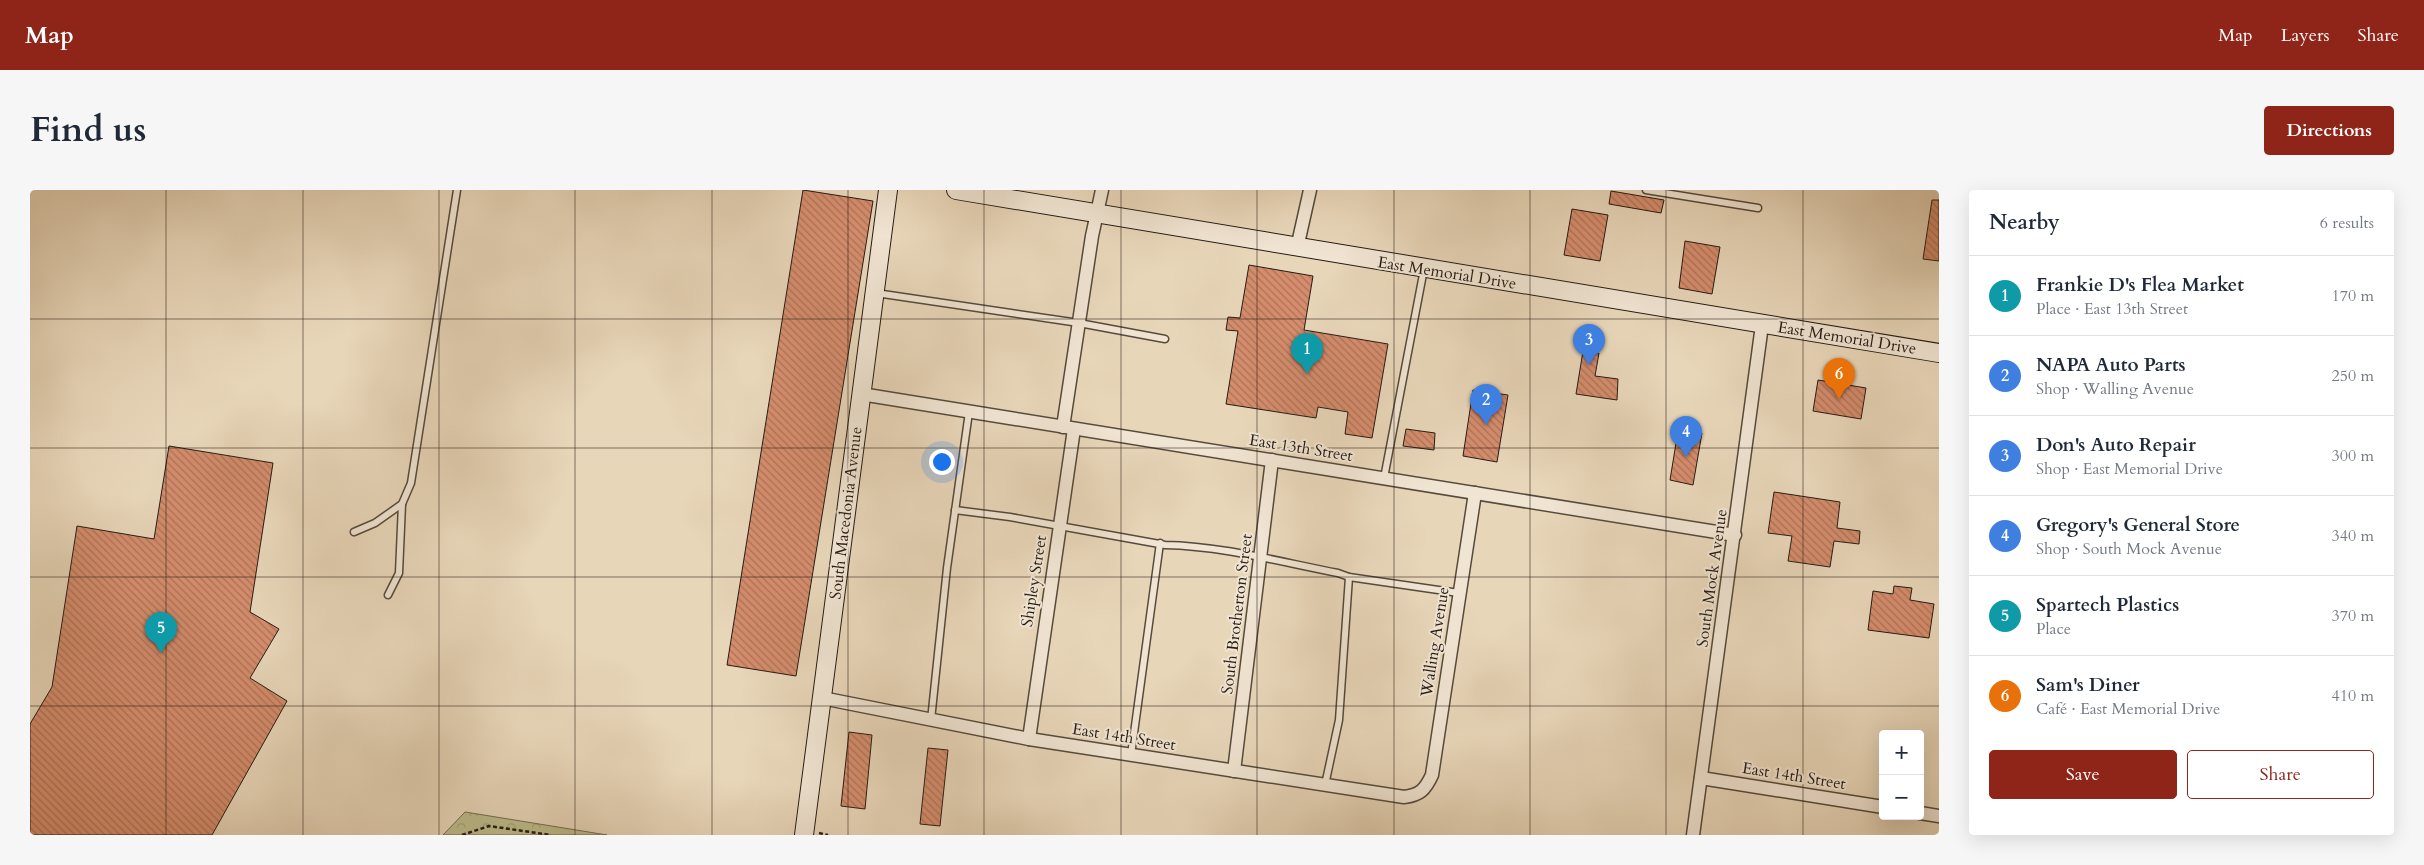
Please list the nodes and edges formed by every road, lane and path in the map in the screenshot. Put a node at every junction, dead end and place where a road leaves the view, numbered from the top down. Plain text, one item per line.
1 (457, 190) edge
2 (888, 190) edge
3 (956, 190) edge
4 (1102, 190) edge
5 (1310, 190) edge
6 (1646, 190) edge
7 (1758, 208) dead end
8 (1097, 213) junction
9 (1297, 248) junction
10 (1424, 269) junction
11 (874, 293) junction
12 (1079, 323) junction
13 (1762, 324) junction
14 (1165, 339) dead end
15 (1939, 353) edge
16 (861, 394) junction
17 (969, 412) junction
18 (1068, 428) junction
19 (1272, 460) junction
20 (1384, 478) junction
21 (1475, 493) junction
22 (402, 504) junction
23 (955, 510) junction
24 (1059, 525) junction
25 (354, 532) dead end
26 (1735, 535) junction
27 (1160, 544) junction
28 (1260, 558) junction
29 (1349, 577) junction
30 (1459, 593) junction
31 (388, 595) dead end
32 (822, 698) junction
33 (931, 720) junction
34 (1029, 739) junction
35 (1131, 755) junction
36 (1234, 771) junction
37 (1701, 778) junction
38 (1325, 785) junction
39 (1422, 793) joint
40 (1879, 806) edge
41 (1924, 814) edge
42 (1939, 816) edge
43 (462, 835) edge
44 (552, 835) edge
45 (804, 835) edge
46 (1693, 835) edge

1 - 22 lane
2 - 11 main road, South Macedonia Avenue
3 - 8 main road, East Memorial Drive
4 - 8 street, Shipley Street
5 - 9 street
6 - 7 lane
8 - 9 main road, East Memorial Drive
8 - 12 street, Shipley Street
9 - 10 main road, East Memorial Drive
10 - 13 main road, East Memorial Drive
10 - 20 lane
11 - 12 lane
11 - 16 main road, South Macedonia Avenue
12 - 14 lane
12 - 18 street, Shipley Street
13 - 15 main road, East Memorial Drive
13 - 26 street, South Mock Avenue
16 - 17 street, East 13th Street
16 - 32 main road, South Macedonia Avenue
17 - 18 street, East 13th Street
17 - 23 lane
18 - 19 street, East 13th Street
18 - 24 street, Shipley Street
19 - 20 street, East 13th Street
19 - 28 street, South Brotherton Street
20 - 21 street, East 13th Street
21 - 26 street, East 13th Street
21 - 30 street, Walling Avenue
22 - 25 lane
22 - 31 lane
23 - 24 lane
23 - 33 lane
24 - 27 lane
24 - 34 street, Shipley Street
26 - 37 street, South Mock Avenue
27 - 28 lane
27 - 35 lane
28 - 29 lane
28 - 36 street, South Brotherton Street
29 - 30 lane
29 - 38 lane
30 - 39 street, Walling Avenue
32 - 33 street, East 14th Street
32 - 45 main road, South Macedonia Avenue
33 - 34 street, East 14th Street
34 - 35 street, East 14th Street
35 - 36 street, East 14th Street
36 - 38 street, East 14th Street
37 - 40 street, East 14th Street
37 - 46 street, South Mock Avenue
38 - 39 street, East 14th Street
41 - 42 street
43 - 44 path

